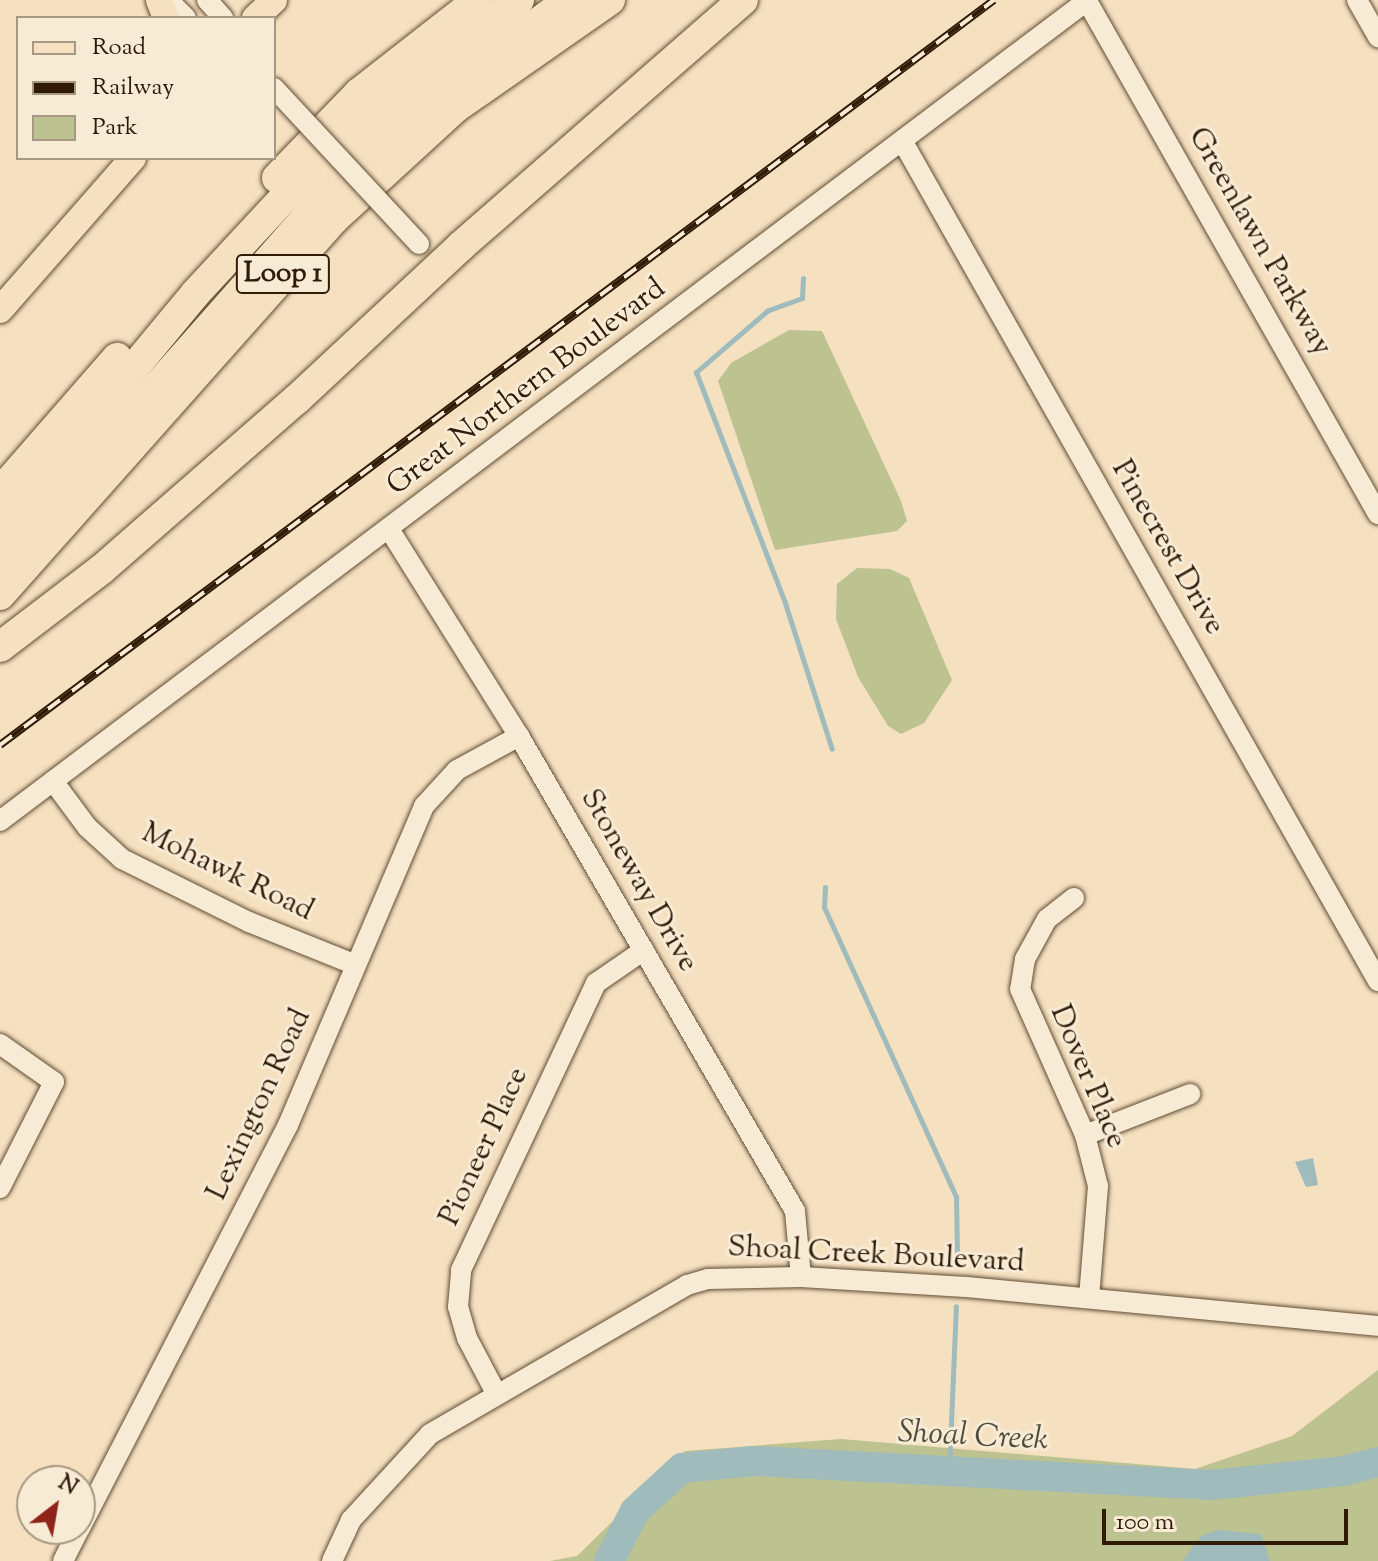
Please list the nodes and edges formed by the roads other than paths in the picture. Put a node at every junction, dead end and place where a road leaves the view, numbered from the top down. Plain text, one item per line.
1 (168, 0) edge
2 (207, 0) edge
3 (274, 0) edge
4 (478, 0) edge
5 (519, 0) edge
6 (569, 0) edge
7 (610, 0) edge
8 (743, 0) edge
9 (1088, 0) edge
10 (1357, 0) edge
11 (459, 10) edge
12 (184, 16) edge
13 (221, 16) edge
14 (257, 16) edge
15 (1378, 37) edge
16 (276, 90) edge
17 (904, 144) junction
18 (131, 160) edge
19 (429, 255) junction
20 (0, 310) edge
21 (63, 453) junction
22 (0, 492) edge
23 (0, 514) edge
24 (1378, 514) edge
25 (0, 529) edge
26 (389, 529) junction
27 (0, 564) edge
28 (0, 595) edge
29 (0, 647) edge
30 (519, 736) junction
31 (53, 781) junction
32 (0, 821) edge
33 (1074, 898) dead end
34 (644, 950) junction
35 (356, 965) junction
36 (1378, 981) edge
37 (0, 1044) edge
38 (1190, 1094) dead end
39 (1085, 1135) junction
40 (0, 1188) edge
41 (801, 1277) junction
42 (1089, 1297) junction
43 (1378, 1326) edge
44 (496, 1393) junction
45 (96, 1497) edge
46 (332, 1561) edge

1 - 12 street
2 - 13 street
3 - 14 main road
4 - 11 highway, Loop 1
5 - 21 highway
6 - 27 highway
7 - 28 highway, Loop 1
8 - 19 highway
9 - 17 street, Great Northern Boulevard
9 - 24 street, Greenlawn Parkway
10 - 15 street
11 - 22 highway, Loop 1
16 - 19 street, bridge
17 - 26 street, Great Northern Boulevard
17 - 36 street, Pinecrest Drive
18 - 20 main road
19 - 29 highway
21 - 23 highway
21 - 25 highway
26 - 30 street, Stoneway Drive
26 - 31 street, Great Northern Boulevard
30 - 34 street, Stoneway Drive
30 - 35 street, Lexington Road
31 - 32 street, Great Northern Boulevard
31 - 35 street, Mohawk Road
33 - 39 street, Dover Place
34 - 41 street, Stoneway Drive
34 - 44 street, Pioneer Place
35 - 45 street, Lexington Road
37 - 40 street
38 - 39 street
39 - 42 street, Dover Place
41 - 42 street, Shoal Creek Boulevard
41 - 44 street, Shoal Creek Boulevard
42 - 43 street, Shoal Creek Boulevard
44 - 46 street, Shoal Creek Boulevard

